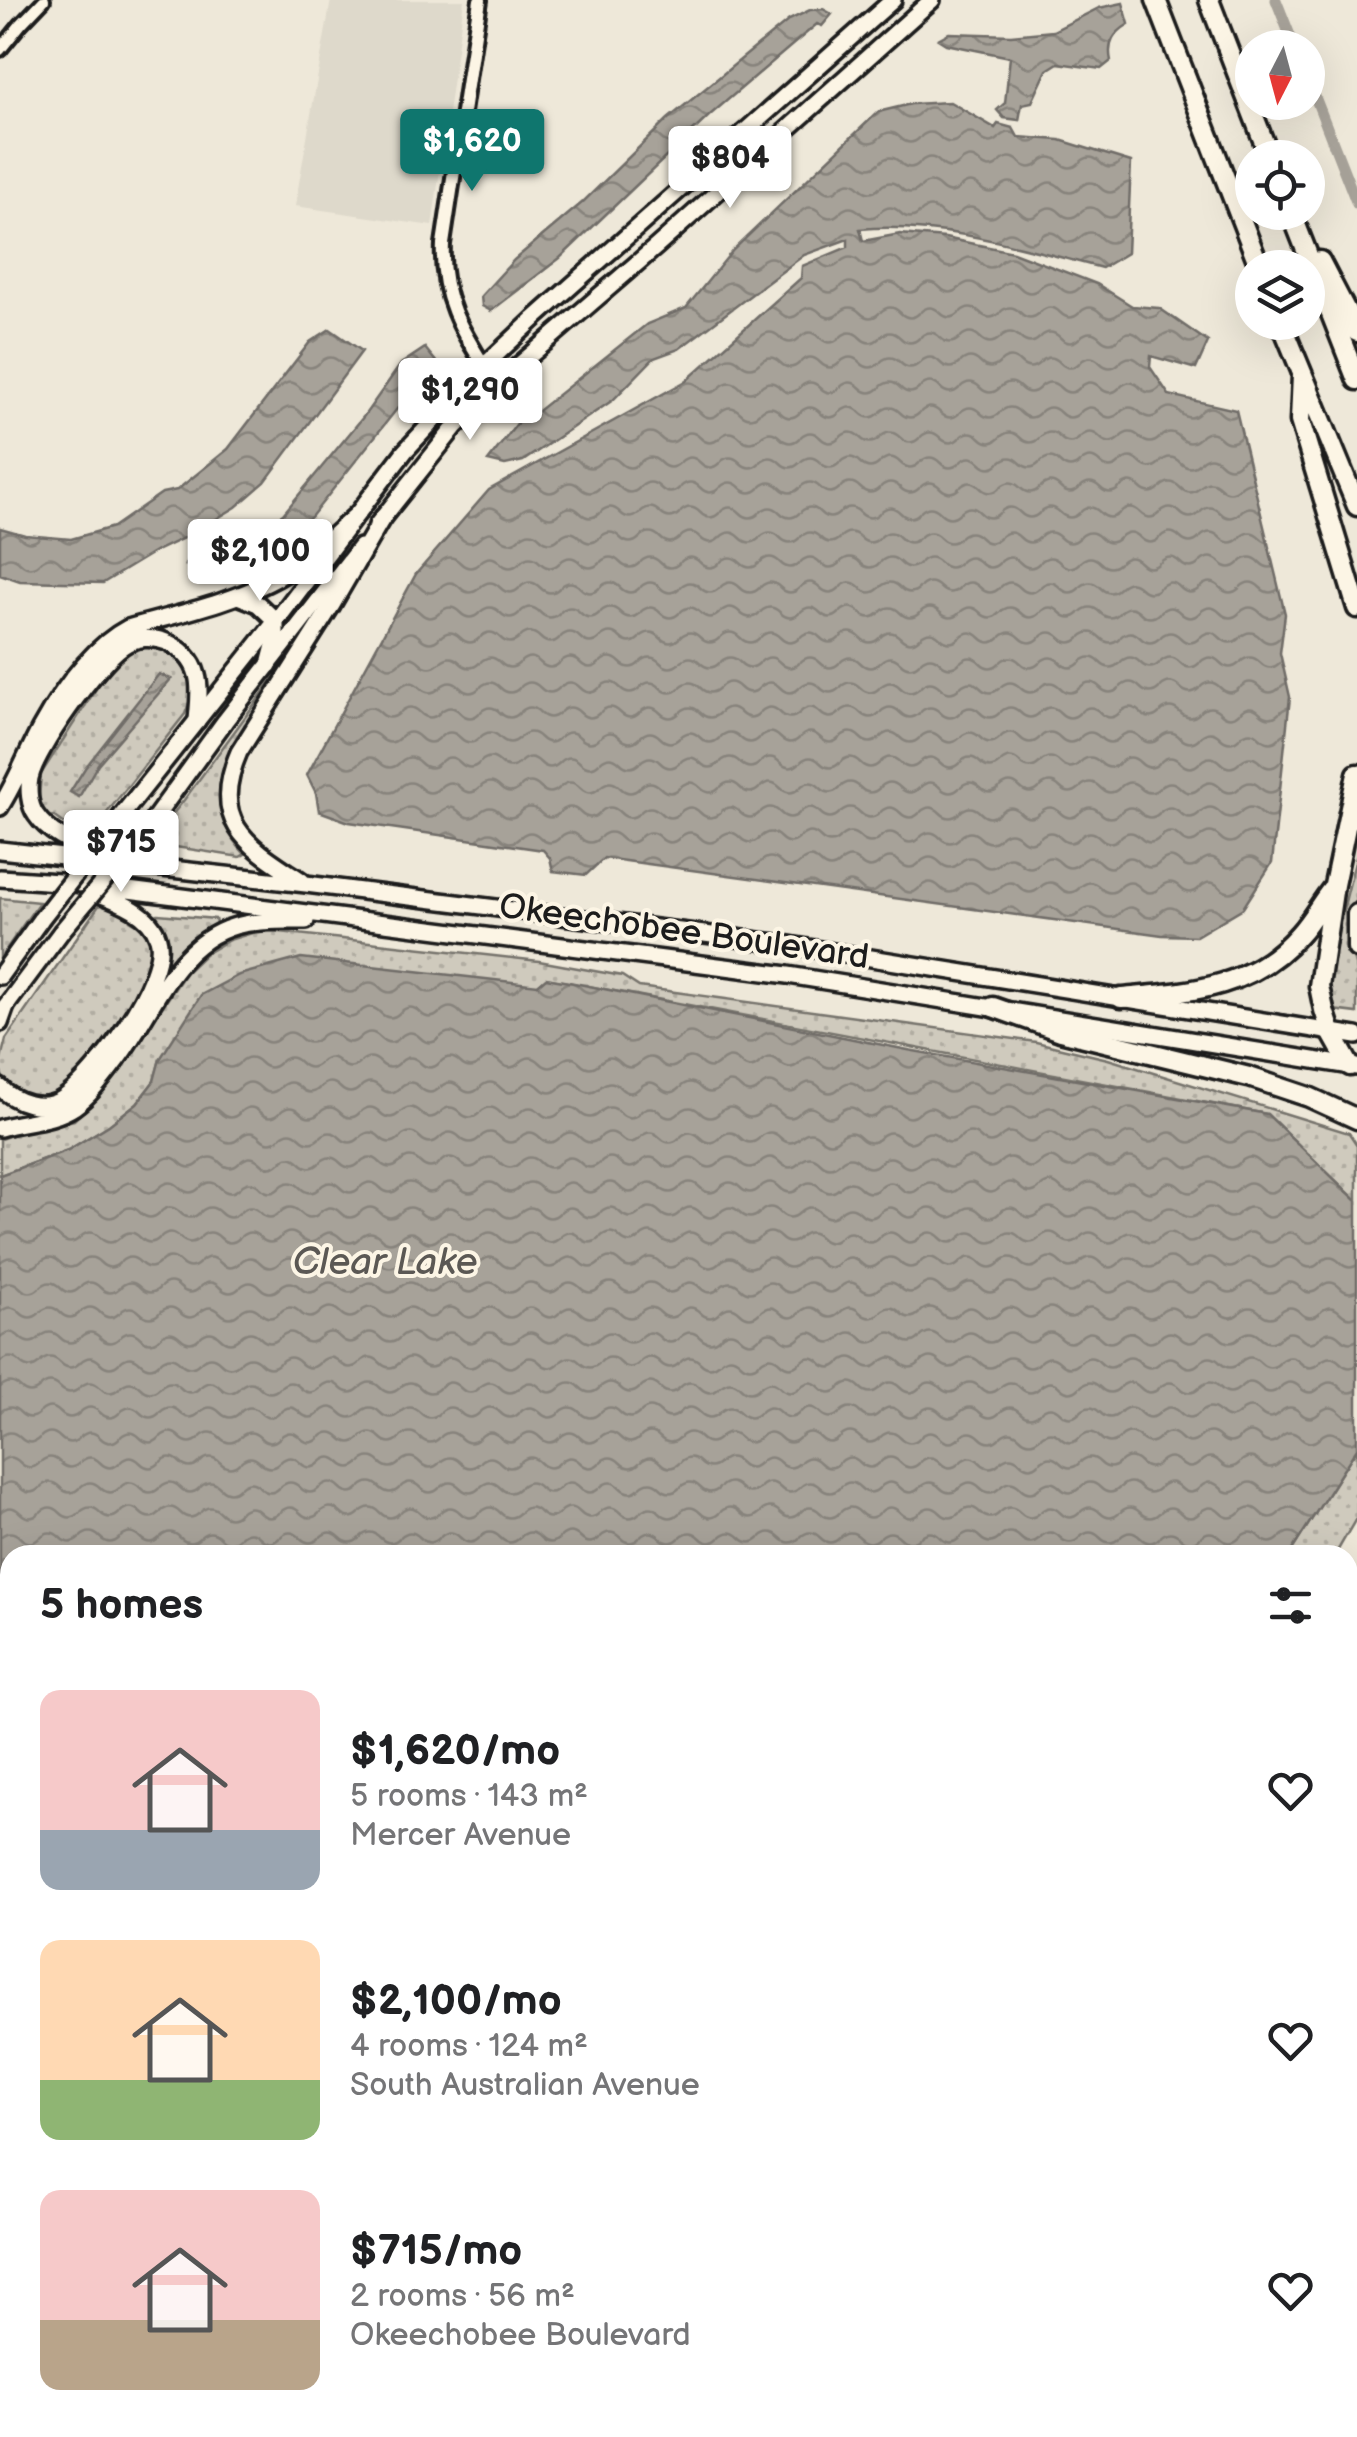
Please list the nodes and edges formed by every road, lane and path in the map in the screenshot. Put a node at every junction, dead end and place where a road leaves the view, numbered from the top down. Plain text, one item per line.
1 (44, 0) edge
2 (480, 0) edge
3 (893, 0) edge
4 (932, 0) edge
5 (1156, 0) edge
6 (1209, 0) edge
7 (0, 50) edge
8 (1263, 140) edge
9 (1299, 230) edge
10 (1302, 230) edge
11 (1253, 250) edge
12 (1357, 332) edge
13 (1289, 340) edge
14 (484, 366) junction
15 (1302, 375) junction
16 (1357, 380) edge
17 (496, 386) junction
18 (1357, 506) edge
19 (357, 514) junction
20 (383, 517) junction
21 (238, 596) junction
22 (1357, 608) edge
23 (276, 621) junction
24 (269, 665) junction
25 (197, 721) junction
26 (1357, 774) edge
27 (0, 806) edge
28 (0, 850) edge
29 (114, 862) junction
30 (0, 878) edge
31 (74, 883) junction
32 (306, 884) junction
33 (1334, 886) junction
34 (1357, 914) edge
35 (362, 920) junction
36 (1357, 948) edge
37 (0, 976) edge
38 (1121, 998) junction
39 (993, 1007) junction
40 (3, 1010) edge
41 (0, 1024) edge
42 (1331, 1032) junction
43 (1357, 1036) edge
44 (1354, 1066) edge
45 (0, 1087) edge
46 (1309, 1098) junction
47 (1357, 1119) edge
48 (0, 1128) edge
49 (1357, 1132) edge

1 - 7 street
2 - 14 street
3 - 14 main road
4 - 17 main road
5 - 11 highway
6 - 8 highway
9 - 16 highway
10 - 12 highway
13 - 15 highway
14 - 17 street
14 - 19 main road
15 - 18 highway
15 - 22 highway
17 - 20 main road
19 - 21 main road
19 - 23 main road
20 - 24 main road
20 - 32 main road
21 - 23 main road
21 - 27 main road
23 - 24 main road
23 - 25 main road
24 - 40 main road, bridge
25 - 29 main road
25 - 37 main road, bridge
26 - 33 highway
28 - 29 main road, Okeechobee Boulevard
29 - 32 main road, Okeechobee Boulevard
30 - 31 main road, Okeechobee Boulevard
31 - 35 main road, Okeechobee Boulevard
31 - 45 main road
32 - 38 main road, Okeechobee Boulevard
33 - 38 highway
33 - 42 highway
34 - 36 highway
35 - 39 main road, Okeechobee Boulevard
35 - 48 main road
38 - 42 main road, Okeechobee Boulevard
39 - 44 main road, Okeechobee Boulevard
39 - 46 highway
40 - 41 main road
42 - 43 main road, Okeechobee Boulevard
42 - 44 highway
46 - 47 highway
46 - 49 highway

